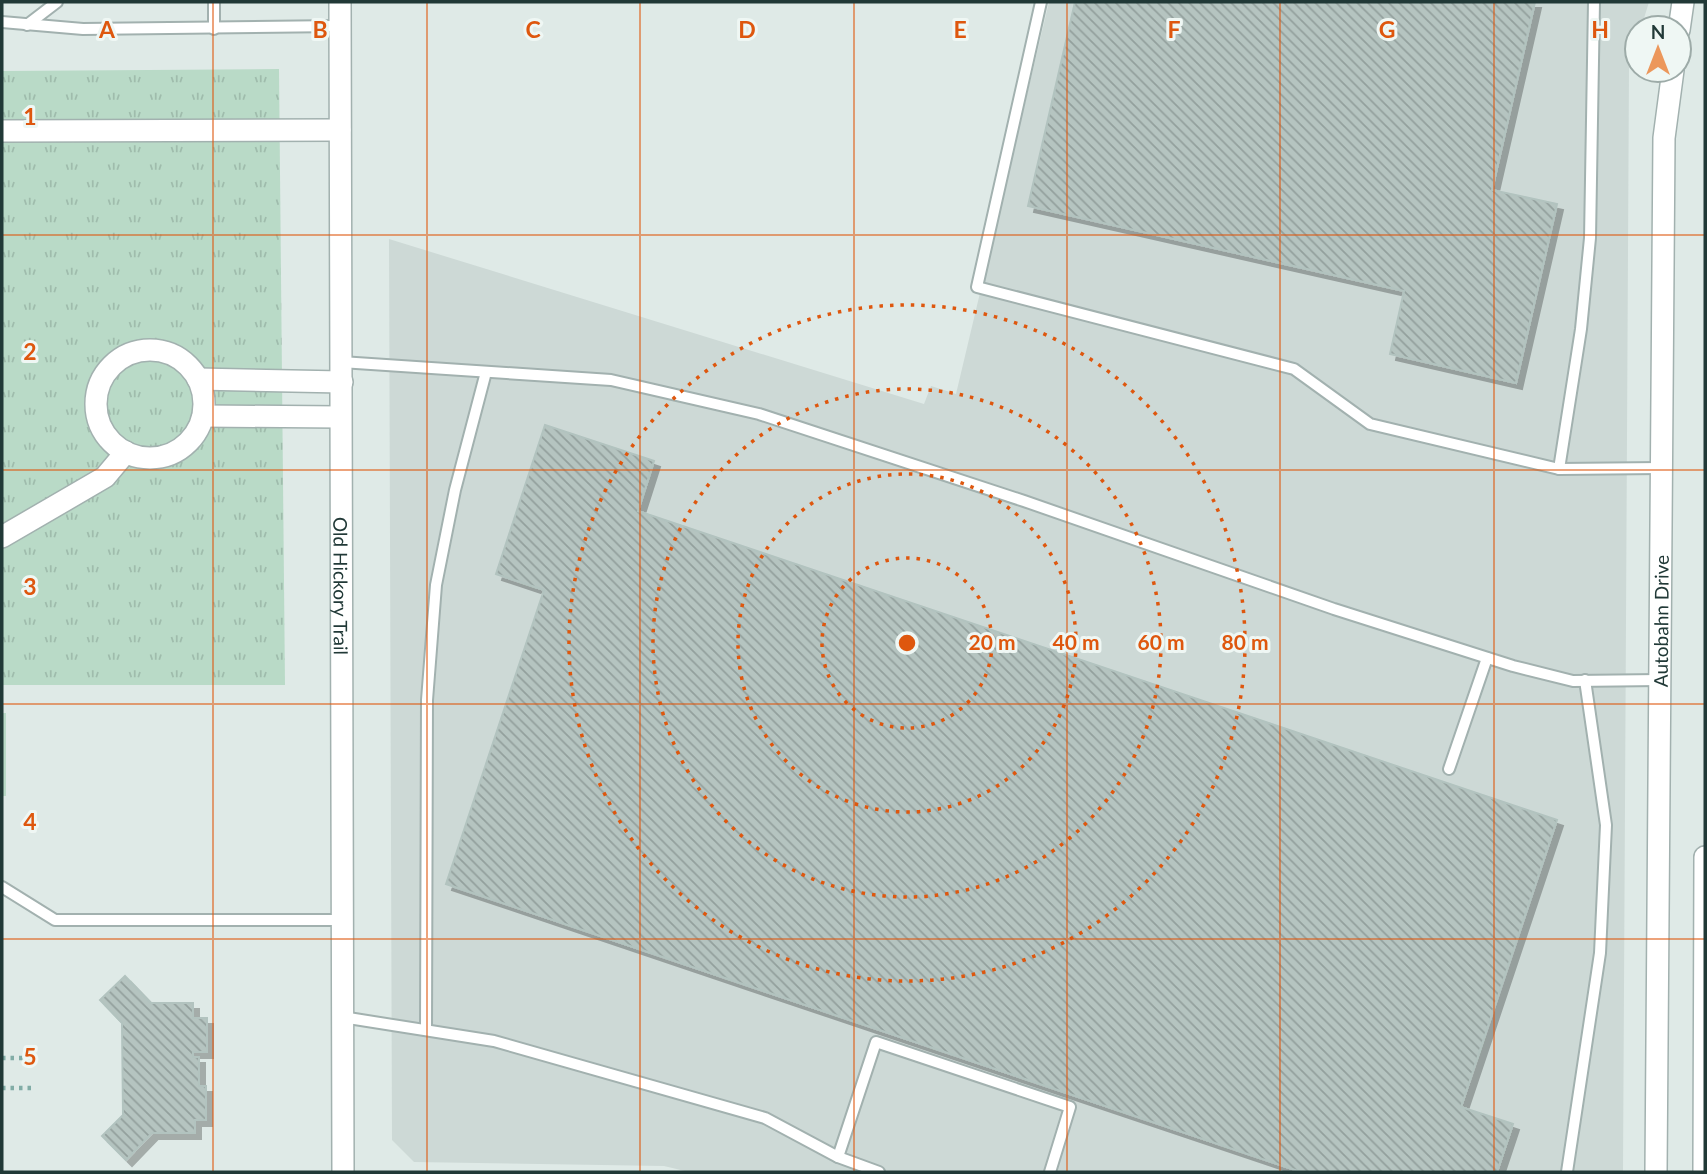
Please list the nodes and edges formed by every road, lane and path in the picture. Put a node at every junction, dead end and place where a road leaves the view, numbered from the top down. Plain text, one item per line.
1 (57, 2) edge
2 (214, 2) edge
3 (340, 2) edge
4 (1041, 2) edge
5 (1594, 2) edge
6 (2, 22) edge
7 (27, 25) junction
8 (340, 26) junction
9 (214, 29) junction
10 (1671, 84) edge
11 (341, 130) junction
12 (2, 131) edge
13 (341, 372) junction
14 (486, 372) junction
15 (198, 379) junction
16 (203, 416) junction
17 (340, 417) junction
18 (126, 452) junction
19 (1559, 468) junction
20 (1661, 468) junction
21 (2, 537) edge
22 (1487, 658) junction
23 (1585, 680) junction
24 (1660, 680) junction
25 (1449, 769) dead end
26 (1705, 857) edge
27 (2, 887) edge
28 (342, 920) junction
29 (342, 1017) junction
30 (426, 1030) junction
31 (2, 1058) edge
32 (31, 1058) dead end
33 (2, 1087) edge
34 (32, 1088) dead end
35 (838, 1157) junction
36 (343, 1172) edge
37 (878, 1172) edge
38 (1050, 1172) edge
39 (1567, 1172) edge
40 (1656, 1172) edge
41 (1704, 1172) edge

1 - 7 lane
2 - 9 lane
3 - 8 street, Old Hickory Trail
4 - 19 lane
5 - 19 lane
6 - 7 lane
7 - 9 lane
8 - 9 lane
8 - 11 street, Old Hickory Trail
10 - 20 street, Autobahn Drive
11 - 12 street
11 - 13 street, Old Hickory Trail
13 - 14 lane
13 - 15 street
13 - 17 street, Old Hickory Trail
14 - 22 lane
14 - 30 lane
15 - 16 street
15 - 18 street
16 - 17 street
16 - 18 street
17 - 28 street, Old Hickory Trail
18 - 21 street
19 - 20 lane
20 - 24 street, Autobahn Drive
22 - 23 lane
22 - 25 lane
23 - 24 lane
23 - 39 lane
24 - 40 street, Autobahn Drive
26 - 41 street
27 - 28 lane
28 - 29 street, Old Hickory Trail
29 - 30 lane
29 - 36 street, Old Hickory Trail
30 - 35 lane
31 - 32 path
33 - 34 path
35 - 37 lane
35 - 38 lane

